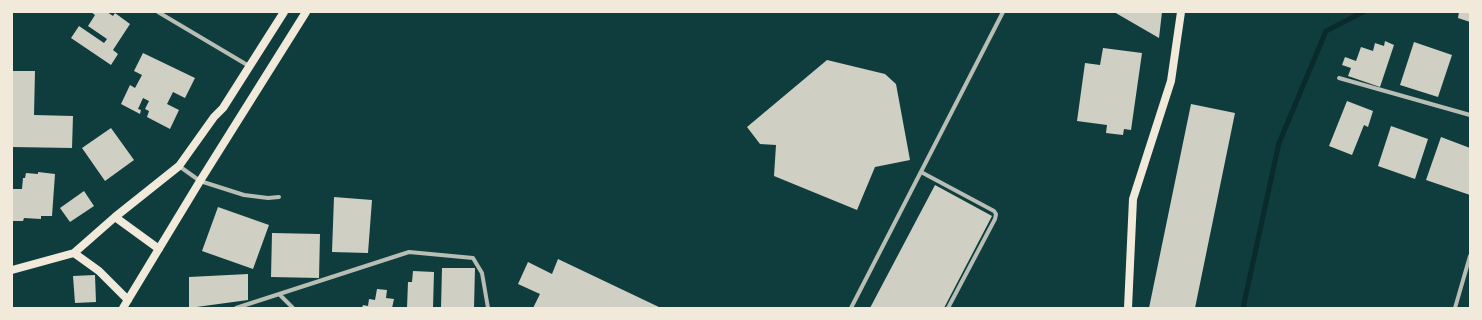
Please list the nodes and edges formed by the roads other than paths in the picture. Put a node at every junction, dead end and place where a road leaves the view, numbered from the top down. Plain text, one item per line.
1 (158, 12) edge
2 (284, 12) edge
3 (306, 12) edge
4 (1003, 12) edge
5 (1181, 12) edge
6 (249, 66) junction
7 (1340, 78) dead end
8 (1470, 114) edge
9 (179, 166) junction
10 (921, 172) junction
11 (200, 181) junction
12 (279, 197) dead end
13 (115, 217) junction
14 (159, 249) junction
15 (74, 253) junction
16 (1470, 256) edge
17 (12, 270) edge
18 (279, 294) junction
19 (128, 300) junction
20 (123, 308) edge
21 (236, 308) edge
22 (293, 308) edge
23 (488, 308) edge
24 (851, 308) edge
25 (948, 308) edge
26 (1128, 308) edge
27 (1455, 308) edge

1 - 6 street
2 - 6 main road
3 - 11 main road
4 - 10 street
5 - 26 main road
6 - 9 main road
7 - 8 street
9 - 11 street
9 - 13 main road
10 - 24 street
10 - 25 street
11 - 12 street
11 - 14 main road
13 - 14 main road
13 - 15 main road
14 - 19 main road
15 - 17 main road
15 - 19 main road
16 - 27 street
18 - 21 street
18 - 22 street
18 - 23 street
19 - 20 main road

